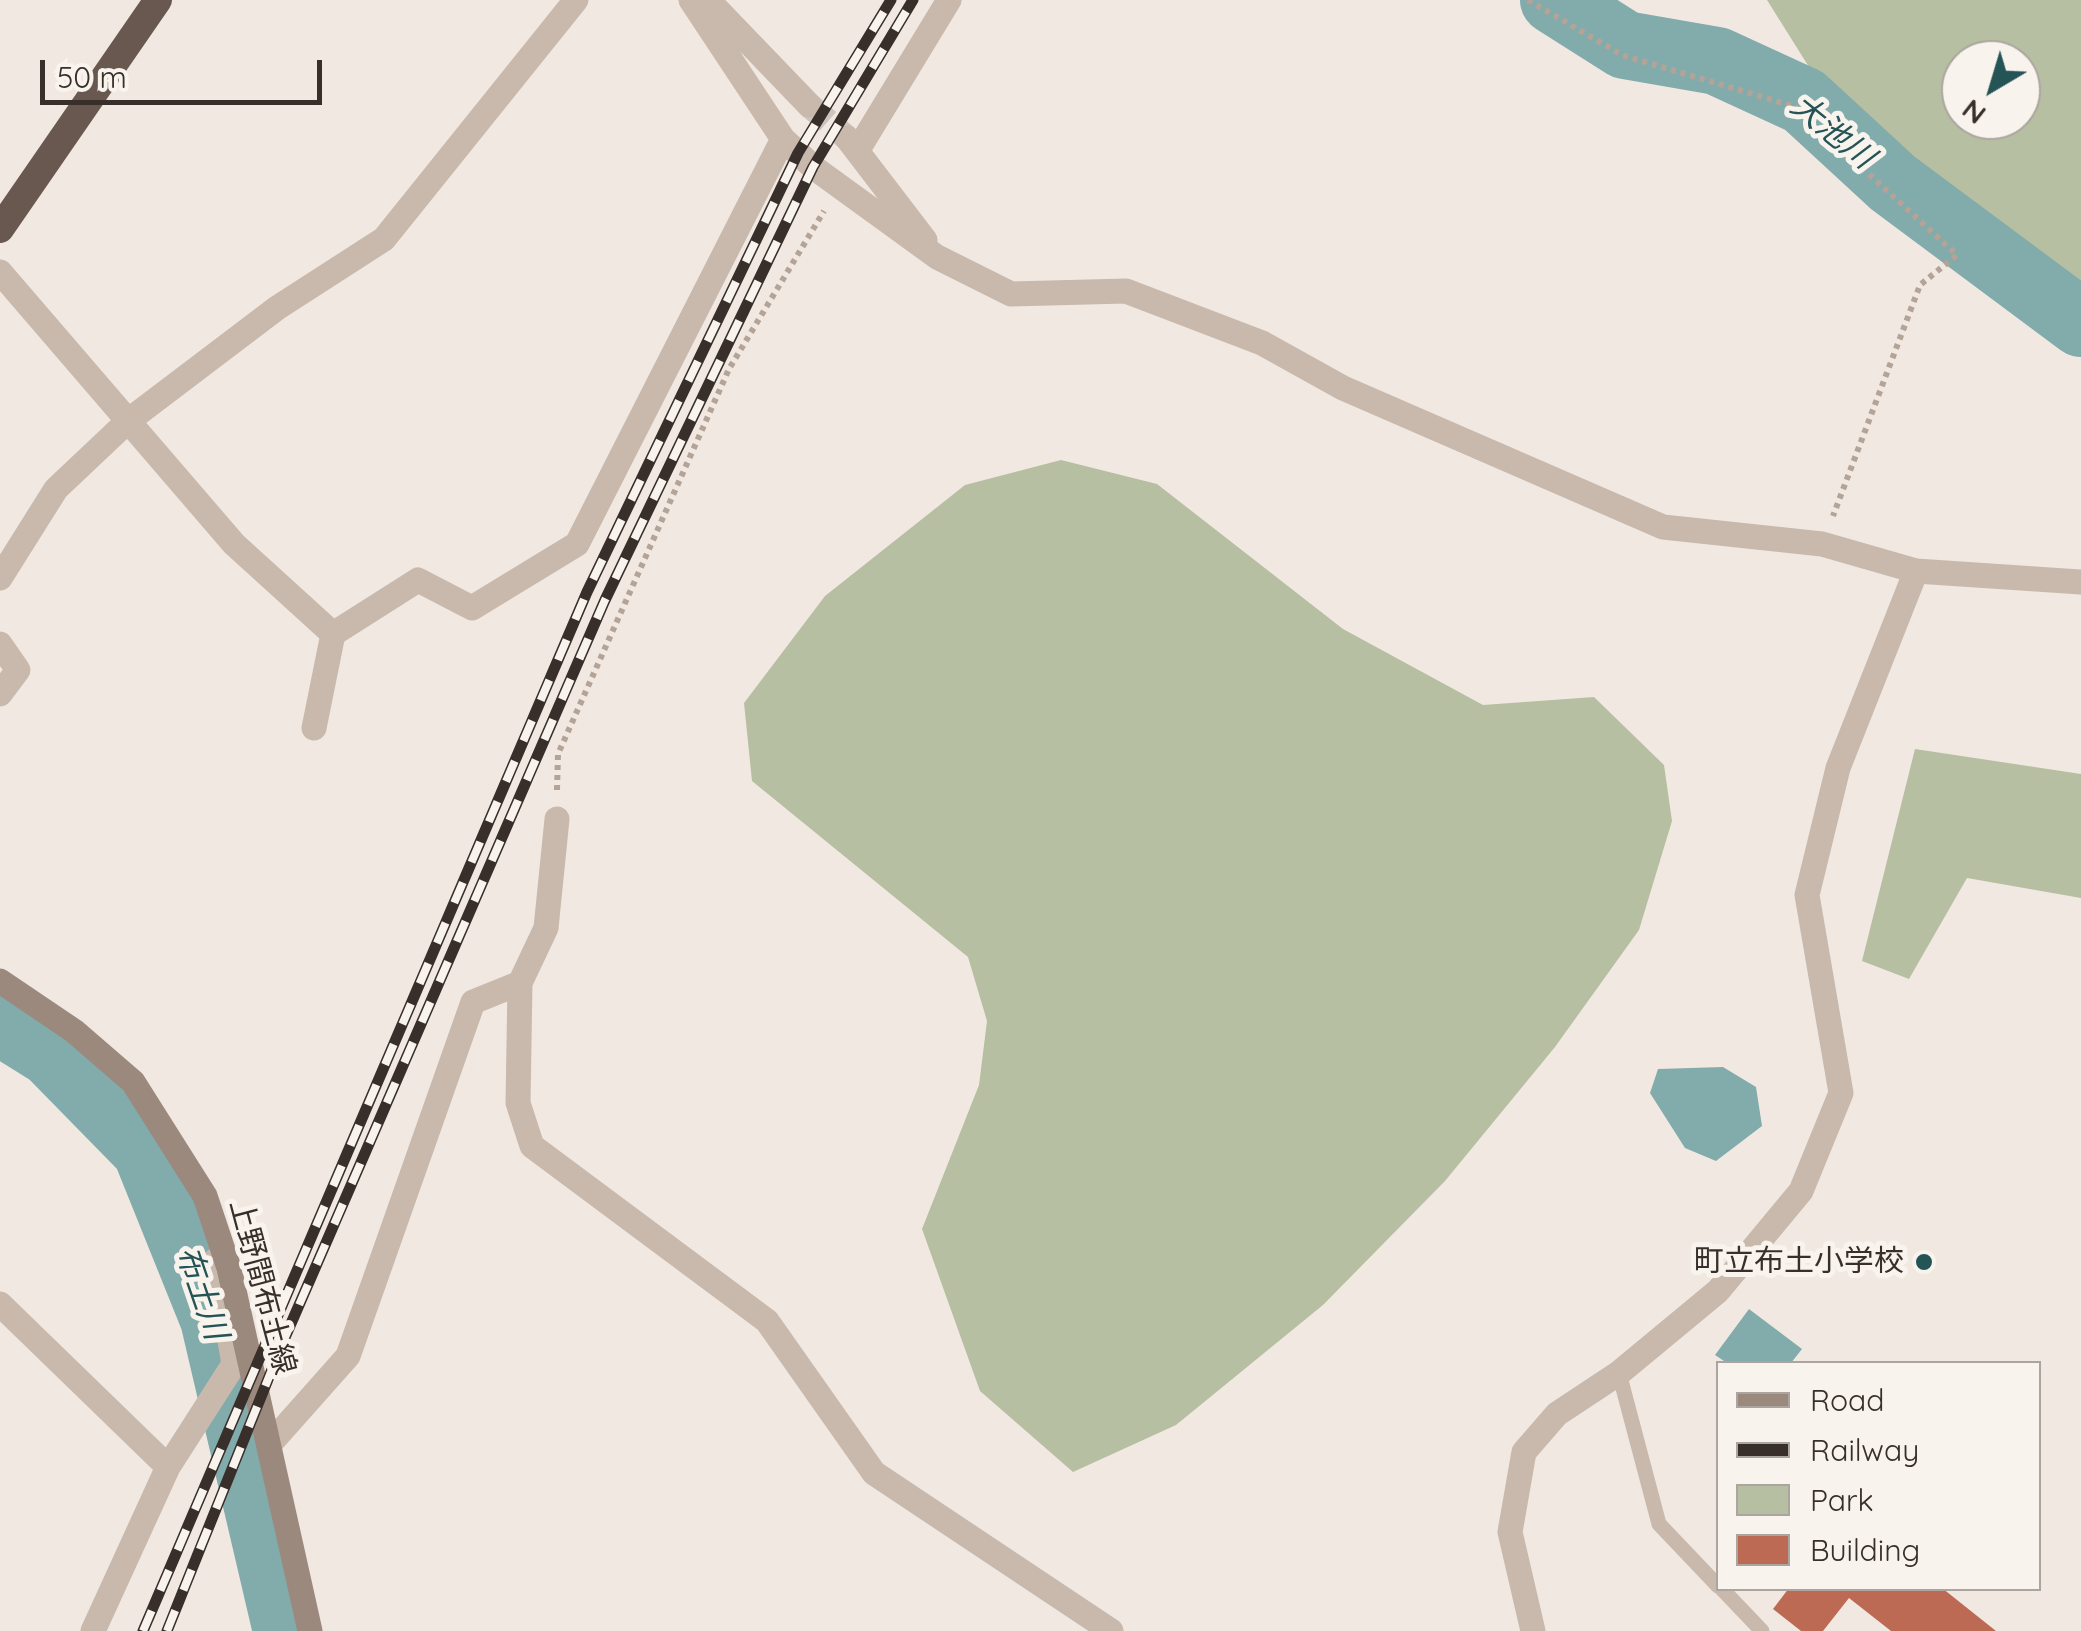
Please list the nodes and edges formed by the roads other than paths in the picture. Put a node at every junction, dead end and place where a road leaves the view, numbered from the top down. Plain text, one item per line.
1 (158, 0) edge
2 (576, 0) edge
3 (691, 0) edge
4 (708, 0) edge
5 (950, 0) edge
6 (809, 104) tunnel mouth
7 (782, 138) junction
8 (0, 229) edge
9 (937, 256) junction
10 (0, 272) edge
11 (128, 420) junction
12 (1916, 572) junction
13 (0, 578) edge
14 (2081, 582) edge
15 (333, 634) junction
16 (0, 644) edge
17 (0, 694) edge
18 (314, 728) dead end
19 (556, 820) road end
20 (0, 981) edge
21 (520, 983) junction
22 (205, 1196) junction
23 (0, 1304) edge
24 (1619, 1373) junction
25 (269, 1445) junction
26 (168, 1467) junction
27 (1716, 1583) edge
28 (1724, 1591) edge
29 (92, 1631) edge
30 (310, 1631) edge
31 (1112, 1631) edge
32 (1533, 1631) edge
33 (1762, 1631) edge

1 - 8 highway
2 - 11 street
3 - 7 street
4 - 6 street
5 - 9 street
7 - 9 street
7 - 15 street
9 - 12 street
10 - 11 street
11 - 13 street
11 - 15 street
12 - 14 street
12 - 24 street
15 - 18 street
16 - 17 street
19 - 21 street
20 - 22 main road, 上野間布土線
21 - 25 street
21 - 31 street
22 - 25 main road, 上野間布土線
22 - 26 street
23 - 26 street
24 - 27 lane
24 - 32 street
25 - 30 main road, 上野間布土線
26 - 29 street
28 - 33 lane

